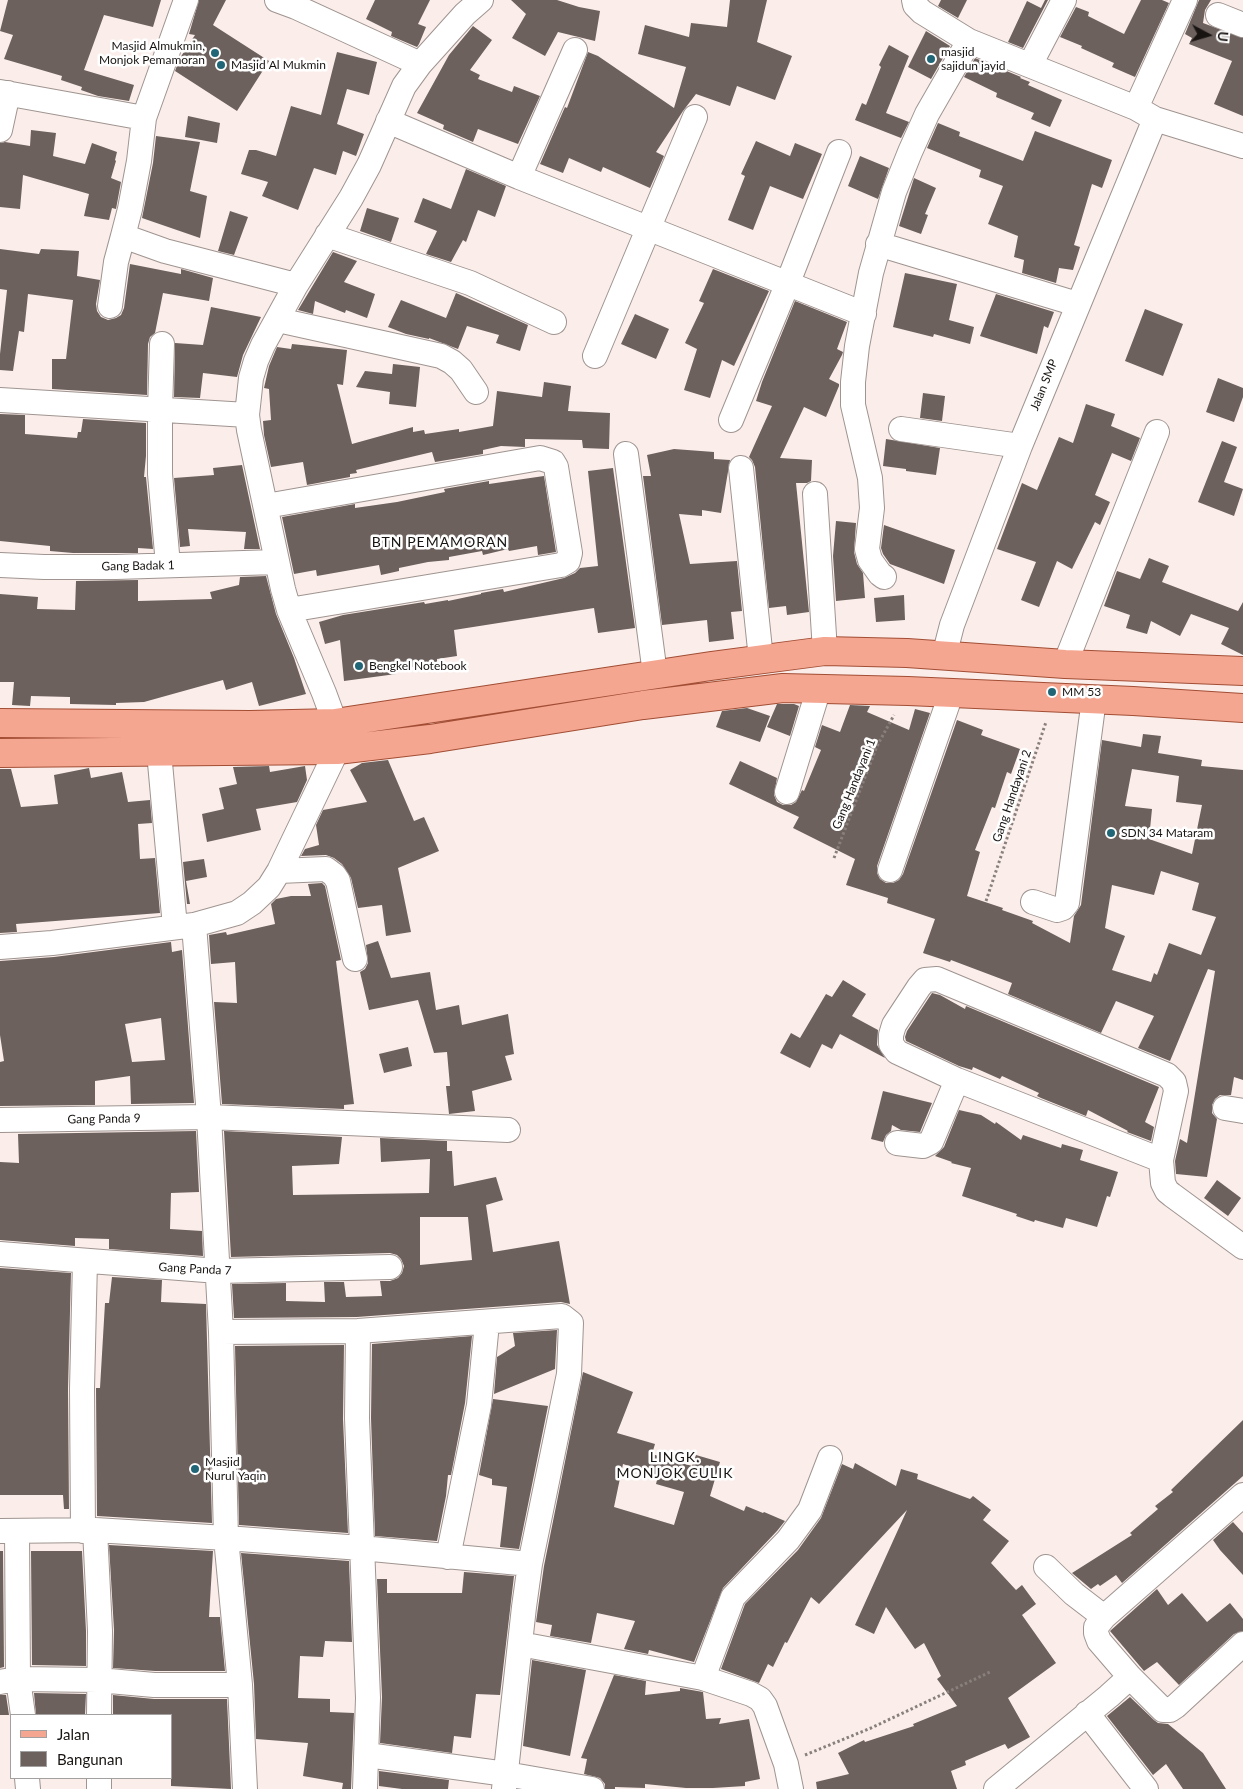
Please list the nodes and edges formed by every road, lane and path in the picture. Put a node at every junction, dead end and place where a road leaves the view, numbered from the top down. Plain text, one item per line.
1 (186, 0) edge
2 (481, 0) edge
3 (914, 0) edge
4 (1064, 0) edge
5 (1185, 0) edge
6 (291, 2) edge
7 (1218, 14) dead end
8 (1243, 25) edge
9 (969, 41) junction
10 (576, 50) dead end
11 (420, 64) junction
12 (1030, 65) junction
13 (4, 92) edge
14 (1146, 114) junction
15 (694, 117) dead end
16 (144, 118) junction
17 (388, 121) junction
18 (0, 130) edge
19 (1243, 146) edge
20 (839, 152) dead end
21 (519, 177) junction
22 (649, 229) junction
23 (327, 234) junction
24 (123, 236) junction
25 (878, 244) junction
26 (296, 284) junction
27 (787, 285) junction
28 (1077, 304) junction
29 (110, 306) dead end
30 (864, 314) junction
31 (278, 320) junction
32 (554, 322) dead end
33 (162, 344) dead end
34 (595, 356) dead end
35 (476, 392) dead end
36 (0, 400) edge
37 (160, 411) junction
38 (247, 415) junction
39 (731, 420) dead end
40 (901, 429) dead end
41 (1157, 432) dead end
42 (1020, 446) junction
43 (626, 454) dead end
44 (741, 468) dead end
45 (815, 494) dead end
46 (266, 506) junction
47 (276, 562) junction
48 (0, 565) edge
49 (168, 565) junction
50 (884, 577) dead end
51 (289, 610) junction
52 (825, 651) junction
53 (944, 656) junction
54 (761, 658) junction
55 (1065, 664) junction
56 (711, 666) junction
57 (1243, 671) edge
58 (655, 674) junction
59 (820, 688) junction
60 (908, 691) junction
61 (951, 694) junction
62 (712, 696) junction
63 (1055, 698) junction
64 (1094, 699) junction
65 (1243, 708) edge
66 (0, 723) edge
67 (336, 737) junction
68 (159, 752) junction
69 (0, 753) edge
70 (787, 792) dead end
71 (834, 858) dead end
72 (890, 870) dead end
73 (279, 871) junction
74 (986, 901) dead end
75 (1033, 902) dead end
76 (185, 926) junction
77 (0, 947) edge
78 (355, 959) dead end
79 (957, 1080) junction
80 (209, 1117) junction
81 (0, 1120) edge
82 (508, 1130) dead end
83 (897, 1143) dead end
84 (1161, 1160) junction
85 (1243, 1247) edge
86 (0, 1254) edge
87 (85, 1261) junction
88 (390, 1267) dead end
89 (218, 1271) junction
90 (488, 1323) junction
91 (358, 1331) junction
92 (221, 1332) junction
93 (830, 1458) dead end
94 (1243, 1495) edge
95 (9, 1531) edge
96 (89, 1531) junction
97 (226, 1538) junction
98 (361, 1548) junction
99 (448, 1556) junction
100 (530, 1564) junction
101 (1046, 1567) dead end
102 (1104, 1616) junction
103 (520, 1644) junction
104 (1243, 1644) edge
105 (990, 1672) dead end
106 (1130, 1677) junction
107 (703, 1678) junction
108 (9, 1680) edge
109 (98, 1680) junction
110 (240, 1685) junction
111 (1087, 1713) junction
112 (23, 1714) edge
113 (99, 1714) edge
114 (367, 1755) junction
115 (786, 1764) junction
116 (505, 1782) edge
117 (245, 1789) edge
118 (365, 1789) edge
119 (592, 1789) edge
120 (791, 1789) edge
121 (996, 1789) edge
122 (1146, 1789) edge

1 - 16 street
2 - 11 street
3 - 9 street
4 - 12 street
5 - 14 street, Jalan SMP
6 - 11 street
7 - 8 street
9 - 12 street
9 - 25 street
10 - 21 street
11 - 17 street
12 - 14 street
13 - 16 street
13 - 18 street
14 - 19 street
14 - 28 street, Jalan SMP
15 - 22 street
16 - 24 street
17 - 21 street
17 - 23 street
20 - 27 street
21 - 22 street
22 - 27 street
22 - 34 street
23 - 26 street
23 - 32 street
24 - 26 street
24 - 29 street
25 - 28 street
25 - 30 street
26 - 31 street
27 - 30 street
27 - 39 street
28 - 42 street, Jalan SMP
30 - 50 street
31 - 35 street
31 - 38 street
33 - 37 street
36 - 37 street
37 - 38 street
37 - 49 street
38 - 46 street
40 - 42 street
41 - 55 street
42 - 53 street, Jalan SMP
43 - 58 street
44 - 54 street
45 - 52 street
46 - 47 street
46 - 51 street
47 - 49 street, Gang Badak 1
47 - 51 street
48 - 49 street, Gang Badak 1
51 - 67 street
52 - 53 main road
52 - 54 main road
53 - 55 main road
54 - 56 main road
55 - 57 main road
56 - 58 main road
56 - 62 main road
58 - 67 main road
59 - 60 main road
59 - 62 main road
59 - 70 street
60 - 61 main road
60 - 71 path, Gang Handayani 1
61 - 63 main road
61 - 72 street
62 - 67 main road
63 - 64 main road
63 - 74 path, Gang Handayani 2
64 - 65 main road
64 - 75 street
66 - 67 main road
67 - 68 main road
67 - 73 street
68 - 69 main road
68 - 76 street
73 - 76 street
73 - 78 street
76 - 77 street
76 - 80 street
79 - 83 street
79 - 84 street
79 - 84 street
80 - 81 street, Gang Panda 9
80 - 82 street, Gang Panda 9
80 - 89 street
84 - 85 street
86 - 87 street, Gang Panda 7
87 - 89 street, Gang Panda 7
87 - 96 street
88 - 89 street, Gang Panda 7
89 - 92 street
90 - 91 street
90 - 99 street
90 - 100 street
91 - 92 street
91 - 98 street
92 - 97 street
93 - 107 street
94 - 102 street
95 - 96 street
95 - 108 street
96 - 97 street
96 - 109 street
97 - 98 street
97 - 110 street
98 - 99 street
98 - 114 street
99 - 100 street
100 - 103 street
101 - 102 street
102 - 106 street
103 - 107 street
103 - 116 street
104 - 106 street
105 - 115 path
106 - 111 street
107 - 115 street
108 - 109 street
108 - 112 street
109 - 110 street
109 - 113 street
110 - 117 street
111 - 121 street
111 - 122 street
114 - 116 street
114 - 118 street
115 - 120 street
116 - 119 street

